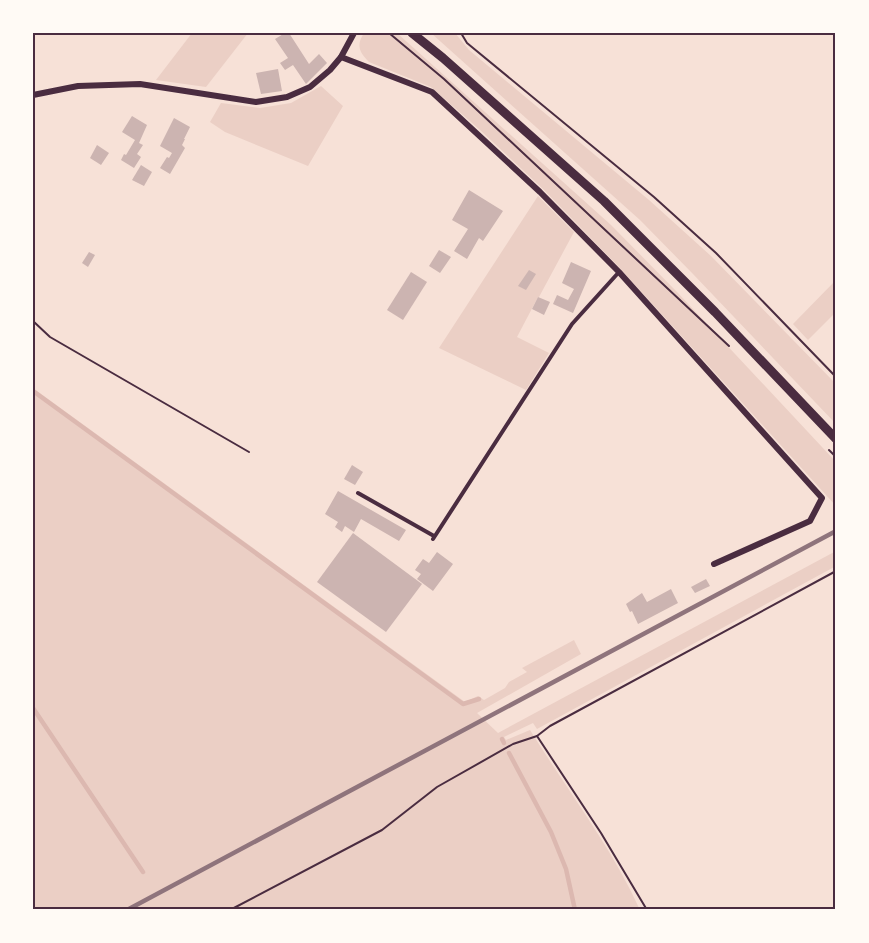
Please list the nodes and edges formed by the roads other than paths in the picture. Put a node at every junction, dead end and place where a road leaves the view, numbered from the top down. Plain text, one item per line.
1 (354, 33) edge
2 (412, 33) edge
3 (341, 57) junction
4 (33, 95) edge
5 (619, 272) junction
6 (836, 440) edge
7 (358, 492) dead end
8 (714, 564) dead end

1 - 3 street
2 - 6 main road
3 - 4 street
3 - 5 street
5 - 7 lane
5 - 8 street

